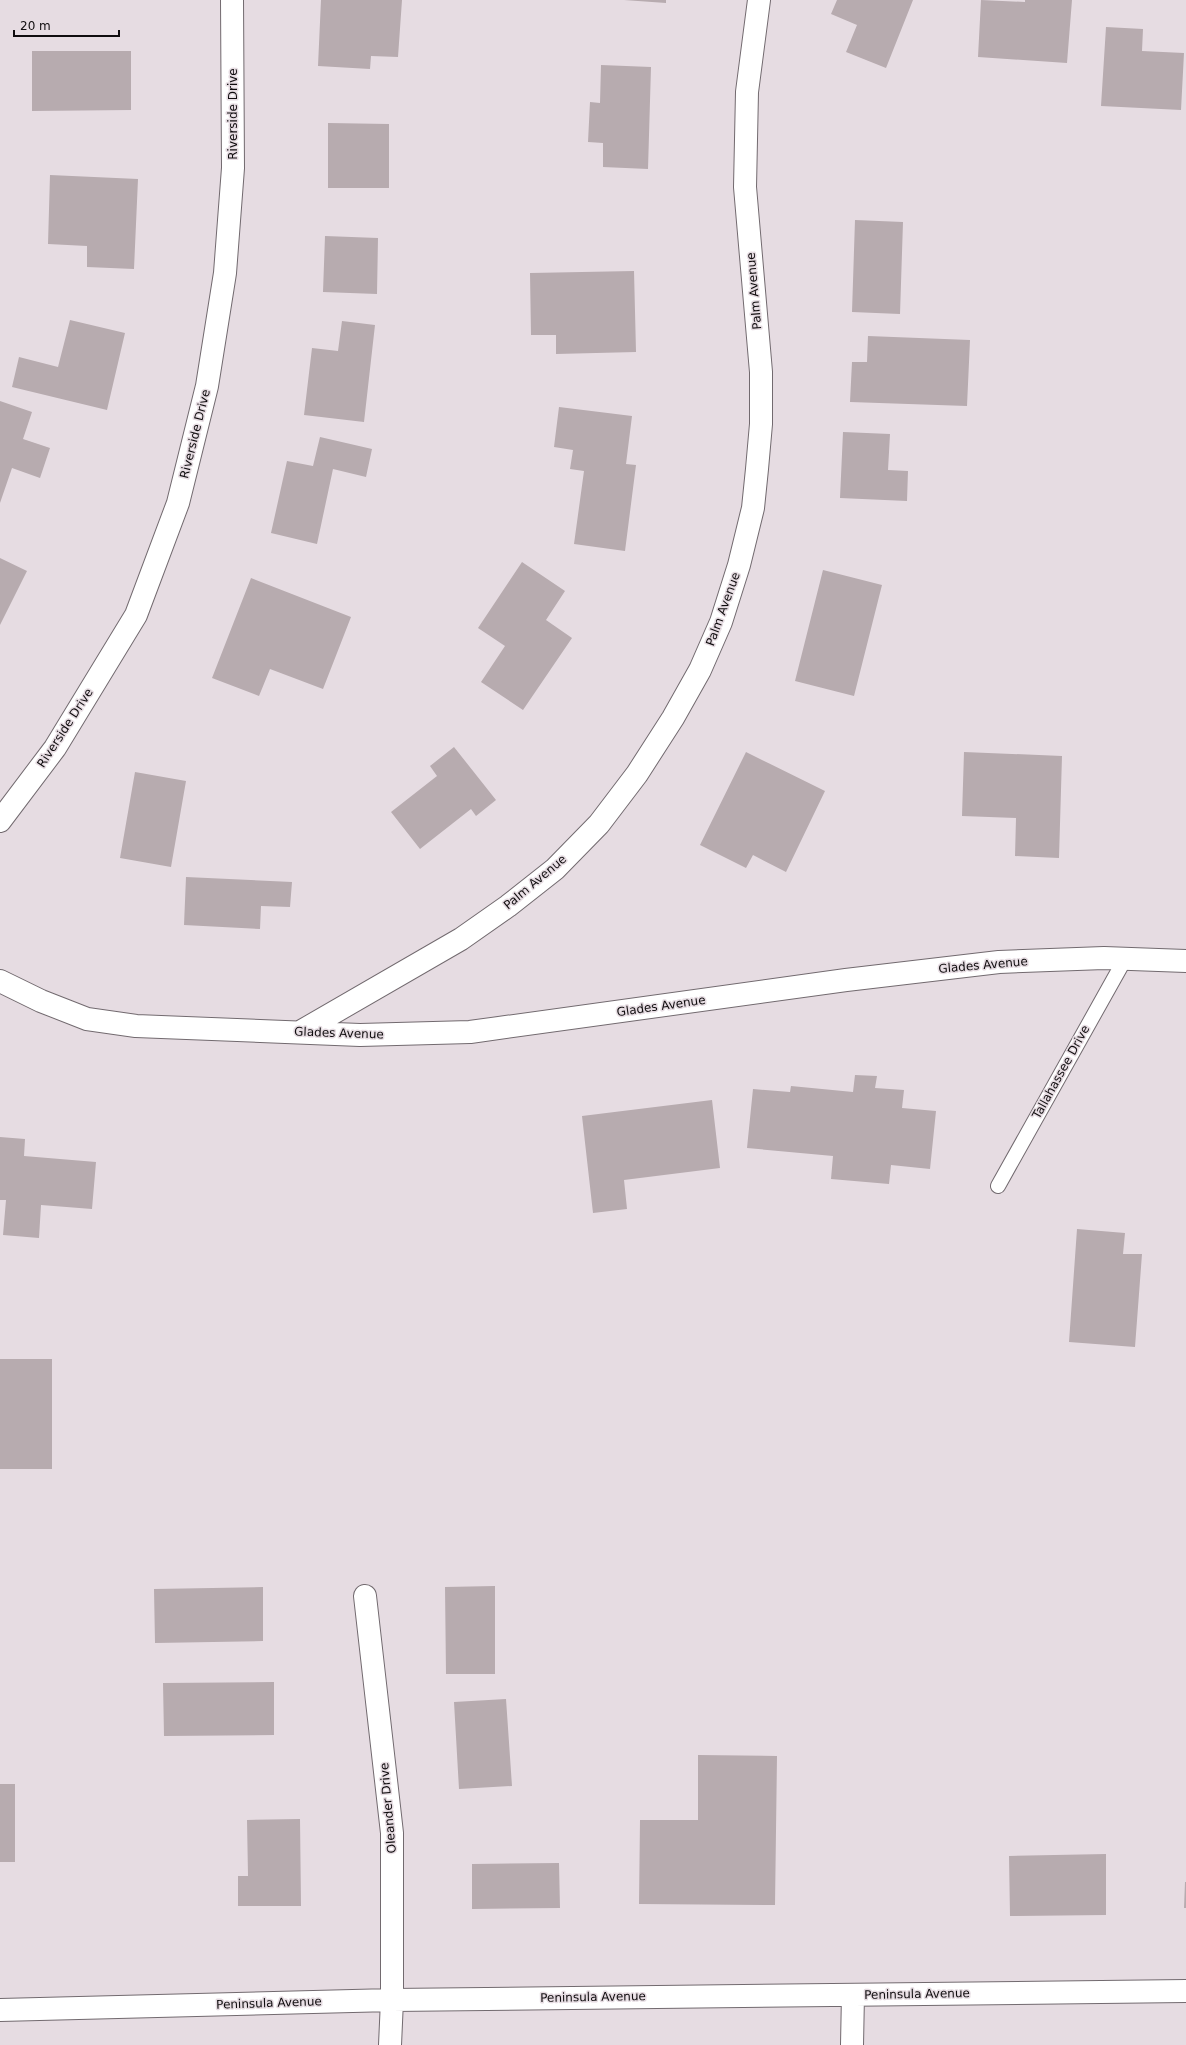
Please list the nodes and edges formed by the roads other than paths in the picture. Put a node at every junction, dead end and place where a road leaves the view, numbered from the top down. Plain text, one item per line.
1 (232, 0) edge
2 (759, 0) edge
3 (0, 821) edge
4 (1125, 959) junction
5 (1186, 961) edge
6 (0, 981) edge
7 (300, 1032) junction
8 (998, 1186) dead end
9 (364, 1596) dead end
10 (1186, 1991) edge
11 (853, 1995) junction
12 (392, 2000) junction
13 (0, 2010) edge
14 (390, 2045) edge
15 (852, 2045) edge

1 - 3 street, Riverside Drive
2 - 7 street, Palm Avenue
4 - 5 street, Glades Avenue
4 - 7 street, Glades Avenue
4 - 8 lane, Tallahassee Drive
6 - 7 street, Glades Avenue
9 - 12 street, Oleander Drive
10 - 11 street, Peninsula Avenue
11 - 12 street, Peninsula Avenue
11 - 15 street
12 - 13 street, Peninsula Avenue
12 - 14 street, Oleander Drive

